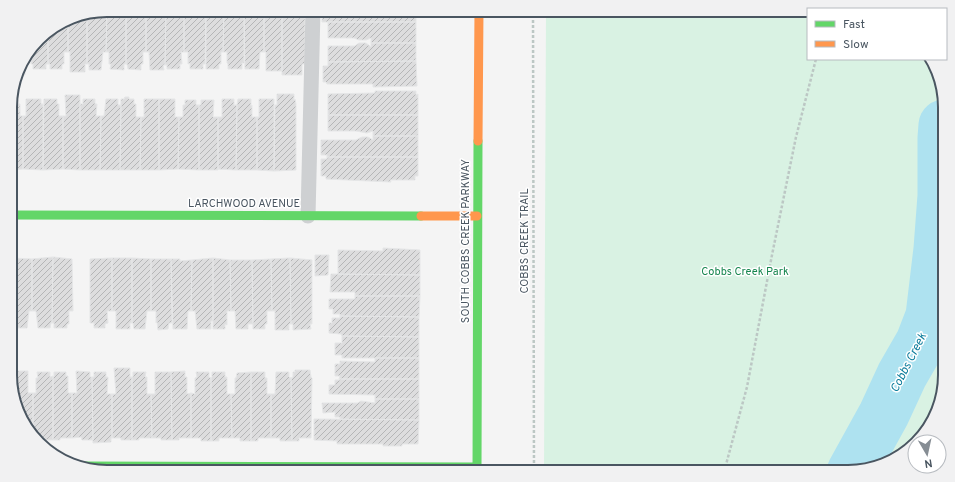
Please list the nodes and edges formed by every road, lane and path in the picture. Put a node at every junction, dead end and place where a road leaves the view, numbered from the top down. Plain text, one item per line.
1 (313, 17) edge
2 (479, 17) edge
3 (533, 17) edge
4 (816, 60) edge
5 (17, 216) edge
6 (308, 216) junction
7 (477, 216) junction
8 (477, 465) edge
9 (534, 465) edge
10 (726, 465) edge

1 - 6 lane
2 - 7 street, SOUTH COBBS CREEK PARKWAY
3 - 9 path, COBBS CREEK TRAIL
4 - 10 path
5 - 6 street, LARCHWOOD AVENUE
6 - 7 street, LARCHWOOD AVENUE
7 - 8 street, SOUTH COBBS CREEK PARKWAY

